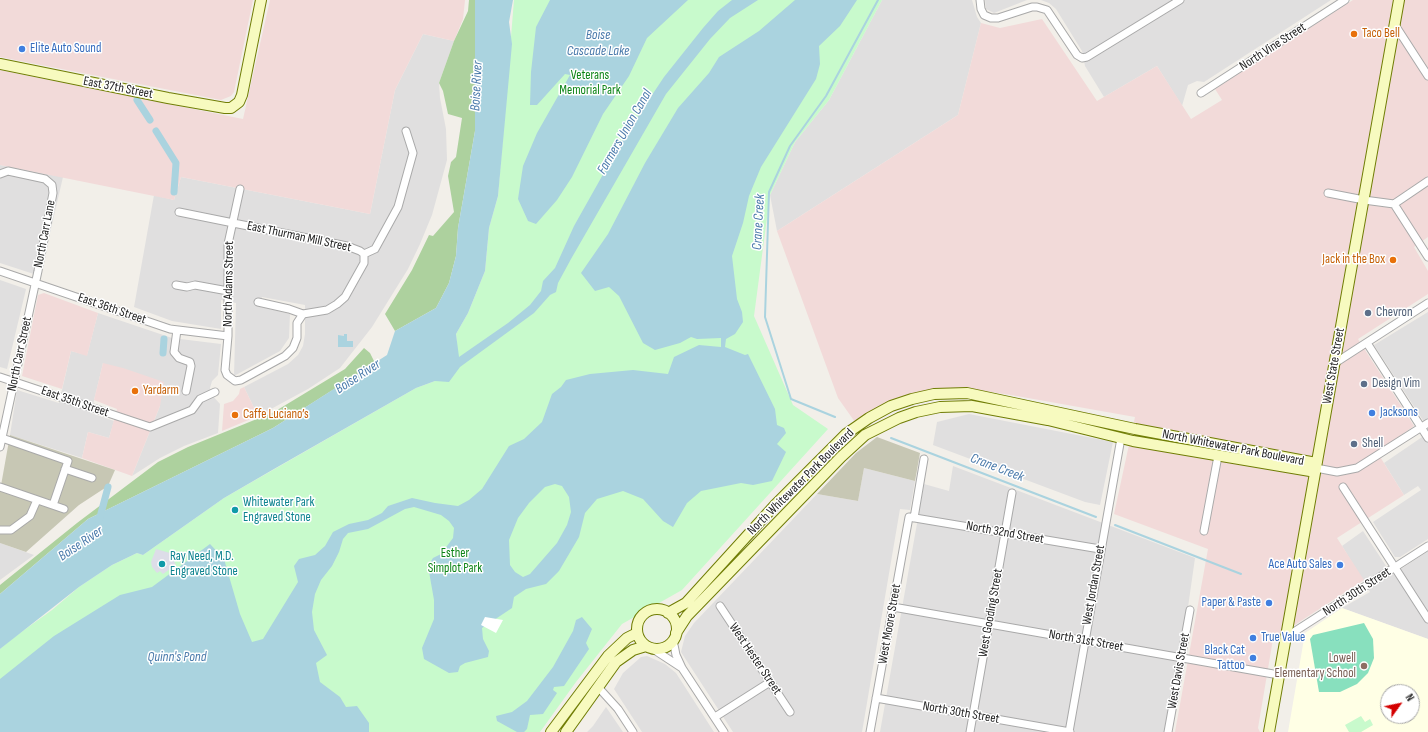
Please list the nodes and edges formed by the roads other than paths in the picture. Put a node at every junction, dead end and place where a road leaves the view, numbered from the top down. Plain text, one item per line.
1 (261, 0) edge
2 (980, 0) edge
3 (1180, 0) edge
4 (1346, 0) edge
5 (1400, 0) edge
6 (1395, 25) junction
7 (0, 64) edge
8 (1428, 76) edge
9 (1201, 93) dead end
10 (406, 131) dead end
11 (0, 174) edge
12 (1428, 181) edge
13 (240, 189) dead end
14 (1328, 193) dead end
15 (1364, 200) junction
16 (1394, 204) junction
17 (179, 212) dead end
18 (233, 224) junction
19 (364, 254) junction
20 (1428, 257) edge
21 (0, 272) edge
22 (35, 283) junction
23 (176, 286) dead end
24 (228, 291) junction
25 (258, 302) dead end
26 (1428, 303) edge
27 (303, 314) junction
28 (177, 330) junction
29 (228, 336) junction
30 (1367, 343) junction
31 (1335, 363) junction
32 (0, 377) edge
33 (15, 382) junction
34 (186, 391) dead end
35 (215, 392) dead end
36 (1428, 424) edge
37 (1421, 428) junction
38 (2, 438) junction
39 (1121, 438) junction
40 (1428, 438) edge
41 (0, 447) edge
42 (1218, 456) junction
43 (924, 459) dead end
44 (1316, 468) junction
45 (65, 469) junction
46 (92, 478) dead end
47 (0, 487) edge
48 (1344, 487) dead end
49 (1012, 493) dead end
50 (37, 500) junction
51 (53, 505) junction
52 (64, 509) dead end
53 (912, 517) junction
54 (0, 530) edge
55 (1204, 531) dead end
56 (1005, 534) junction
57 (1428, 546) edge
58 (1100, 549) junction
59 (1395, 568) junction
60 (720, 606) dead end
61 (893, 607) junction
62 (1190, 610) dead end
63 (668, 613) junction
64 (1428, 619) edge
65 (989, 624) junction
66 (638, 633) junction
67 (675, 636) junction
68 (1286, 637) junction
69 (1084, 641) junction
70 (650, 647) junction
71 (1181, 658) junction
72 (682, 668) junction
73 (1279, 675) junction
74 (770, 682) junction
75 (598, 687) junction
76 (876, 698) junction
77 (790, 712) dead end
78 (973, 715) junction
79 (715, 717) junction
80 (551, 732) edge
81 (566, 732) edge
82 (633, 732) edge
83 (724, 732) edge
84 (870, 732) edge
85 (970, 732) edge
86 (1069, 732) edge
87 (1168, 732) edge
88 (1269, 732) edge

1 - 7 street, East 37th Street
2 - 3 street
4 - 9 street, North Vine Street
5 - 6 street, West State Street
6 - 8 street
6 - 15 street, West State Street
10 - 19 street
11 - 22 street, North Carr Lane
12 - 16 street
13 - 18 street, North Adams Street
14 - 15 street
15 - 16 street
15 - 31 street, West State Street
16 - 20 street
17 - 18 street, East Thurman Mill Street
18 - 19 street, East Thurman Mill Street
18 - 24 street, North Adams Street
19 - 27 street
21 - 22 street, East 36th Street
22 - 28 street, East 36th Street
22 - 33 street, North Carr Street
23 - 24 street
24 - 29 street, North Adams Street
25 - 27 street
26 - 30 street
27 - 29 street, North Adams Street
28 - 29 street, East 36th Street
28 - 34 street
30 - 31 street
30 - 37 street
31 - 44 street, West State Street
32 - 33 street, East 35th Street
33 - 35 street, East 35th Street
33 - 38 street, North Carr Street
36 - 37 street
37 - 40 street
37 - 44 street
38 - 41 street, North Carr Street
38 - 45 street
39 - 42 street, North Whitewater Park Boulevard
39 - 58 street, West Jordan Street
39 - 67 street, North Whitewater Park Boulevard
42 - 44 street, North Whitewater Park Boulevard
42 - 55 street
43 - 53 street, West Moore Street
44 - 63 street, North Whitewater Park Boulevard
44 - 68 street, West State Street
45 - 46 street
45 - 51 street
47 - 50 street
48 - 59 street
49 - 56 street, West Gooding Street
50 - 51 street
50 - 54 street
51 - 52 street
53 - 56 street, North 32nd Street
53 - 61 street, West Moore Street
56 - 58 street, North 32nd Street
56 - 65 street, West Gooding Street
57 - 59 street, North 30th Street
58 - 69 street, West Jordan Street
59 - 64 street
59 - 68 street, North 30th Street
60 - 74 street, West Hester Street
61 - 65 street, North 31st Street
61 - 76 street, West Moore Street
62 - 71 street, West Davis Street
63 - 66 street
63 - 67 street
65 - 69 street, North 31st Street
65 - 78 street, West Gooding Street
66 - 70 street
66 - 80 street
67 - 70 street
67 - 72 street
68 - 73 street, West State Street
69 - 71 street, North 31st Street
69 - 86 street, West Jordan Street
70 - 72 street
70 - 75 street
71 - 73 street, North 31st Street
71 - 87 street, West Davis Street
72 - 79 street
73 - 88 street, West State Street
74 - 77 street, West Hester Street
74 - 79 street
75 - 81 street
75 - 82 street
76 - 78 street, North 30th Street
76 - 84 street, West Moore Street
78 - 85 street, West Gooding Street
78 - 86 street, North 30th Street
79 - 83 street

